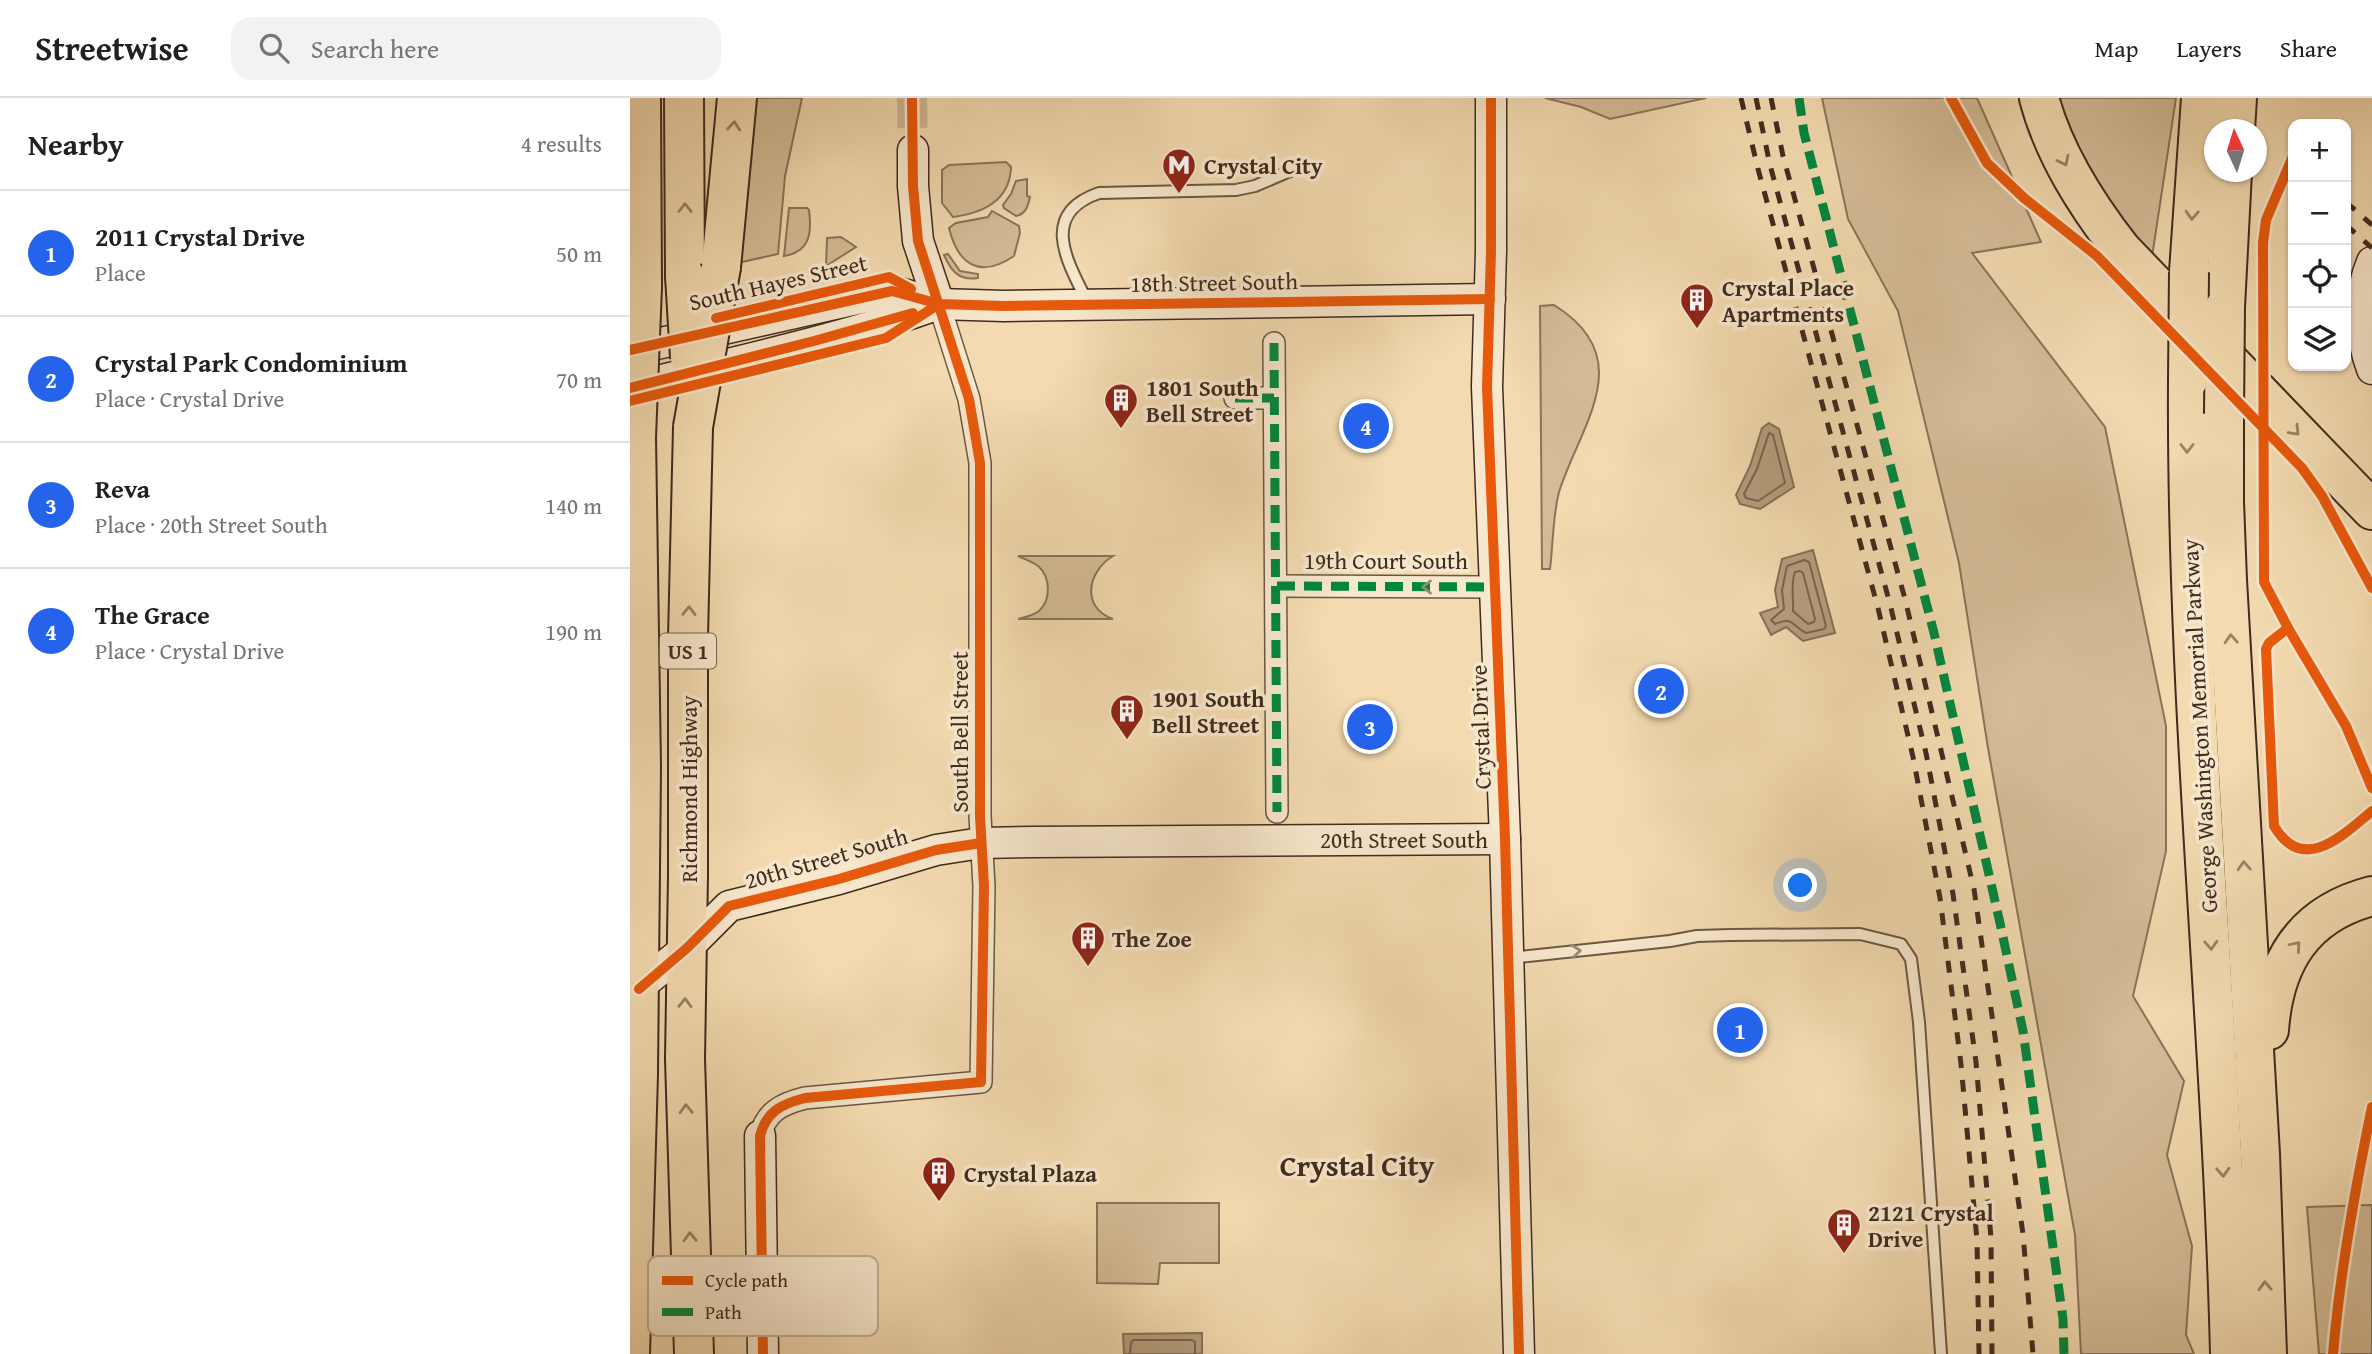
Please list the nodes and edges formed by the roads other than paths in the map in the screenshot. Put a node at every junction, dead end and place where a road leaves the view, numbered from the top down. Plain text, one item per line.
1 (640, 98) edge
2 (684, 98) edge
3 (737, 98) edge
4 (1490, 98) edge
5 (2039, 98) edge
6 (2201, 98) edge
7 (2238, 98) edge
8 (2236, 119) edge
9 (913, 150) tunnel mouth
10 (1297, 168) dead end
11 (2231, 182) edge
12 (2372, 262) edge
13 (703, 272) junction
14 (1490, 299) junction
15 (939, 304) junction
16 (1089, 304) junction
17 (1274, 343) dead end
18 (630, 350) edge
19 (2372, 369) edge
20 (630, 388) edge
21 (630, 397) edge
22 (1235, 398) dead end
23 (1274, 398) junction
24 (636, 437) junction
25 (2372, 510) edge
26 (1277, 586) junction
27 (1495, 587) junction
28 (1277, 812) dead end
29 (1505, 839) junction
30 (981, 843) junction
31 (2372, 896) edge
32 (687, 948) junction
33 (1508, 958) junction
34 (634, 992) edge
35 (634, 1074) edge
36 (760, 1136) joint
37 (2260, 1154) junction
38 (632, 1199) edge
39 (691, 1256) edge
40 (762, 1256) edge
41 (693, 1336) edge
42 (763, 1336) edge
43 (630, 1354) edge
44 (694, 1354) edge
45 (763, 1354) edge
46 (1519, 1354) edge
47 (1941, 1354) edge
48 (2230, 1354) edge
49 (2267, 1354) edge

1 - 24 highway, Richmond Highway / US 1, bridge
13 -> 2 highway, Richmond Highway / US 1
13 -> 3 highway
4 - 14 street, Crystal Drive
5 -> 25 highway
6 -> 48 highway, George Washington Memorial Parkway, bridge
7 - 8 highway
9 - 15 street, South Bell Street
10 - 16 lane
37 -> 11 highway, George Washington Memorial Parkway, bridge
12 - 19 street
32 -> 13 highway, Richmond Highway / US 1, bridge
14 - 16 street, 18th Street South
14 - 27 street, Crystal Drive
15 - 16 street, 18th Street South
15 - 18 street, 18th Street South
15 - 20 street, 18th Street South
15 - 30 street, South Bell Street
17 - 23 street
21 - 24 highway, bridge
22 - 23 street
23 - 26 street
24 - 34 highway, Richmond Highway / US 1
27 -> 26 street, 19th Court South
26 - 28 street
27 - 29 street, Crystal Drive
29 - 30 street, 20th Street South
29 - 33 street, Crystal Drive
30 - 32 street, 20th Street South
30 - 36 street, South Bell Street
37 -> 31 highway
32 - 34 street, 20th Street South
39 -> 32 highway, Richmond Highway / US 1
33 - 46 street, Crystal Drive
33 -> 47 lane
34 - 35 highway, Richmond Highway / US 1
35 - 38 highway, Richmond Highway / US 1
36 - 40 street
49 -> 37 highway, George Washington Memorial Parkway
38 - 43 highway, Richmond Highway / US 1
44 -> 41 highway, Richmond Highway / US 1
42 - 45 street

